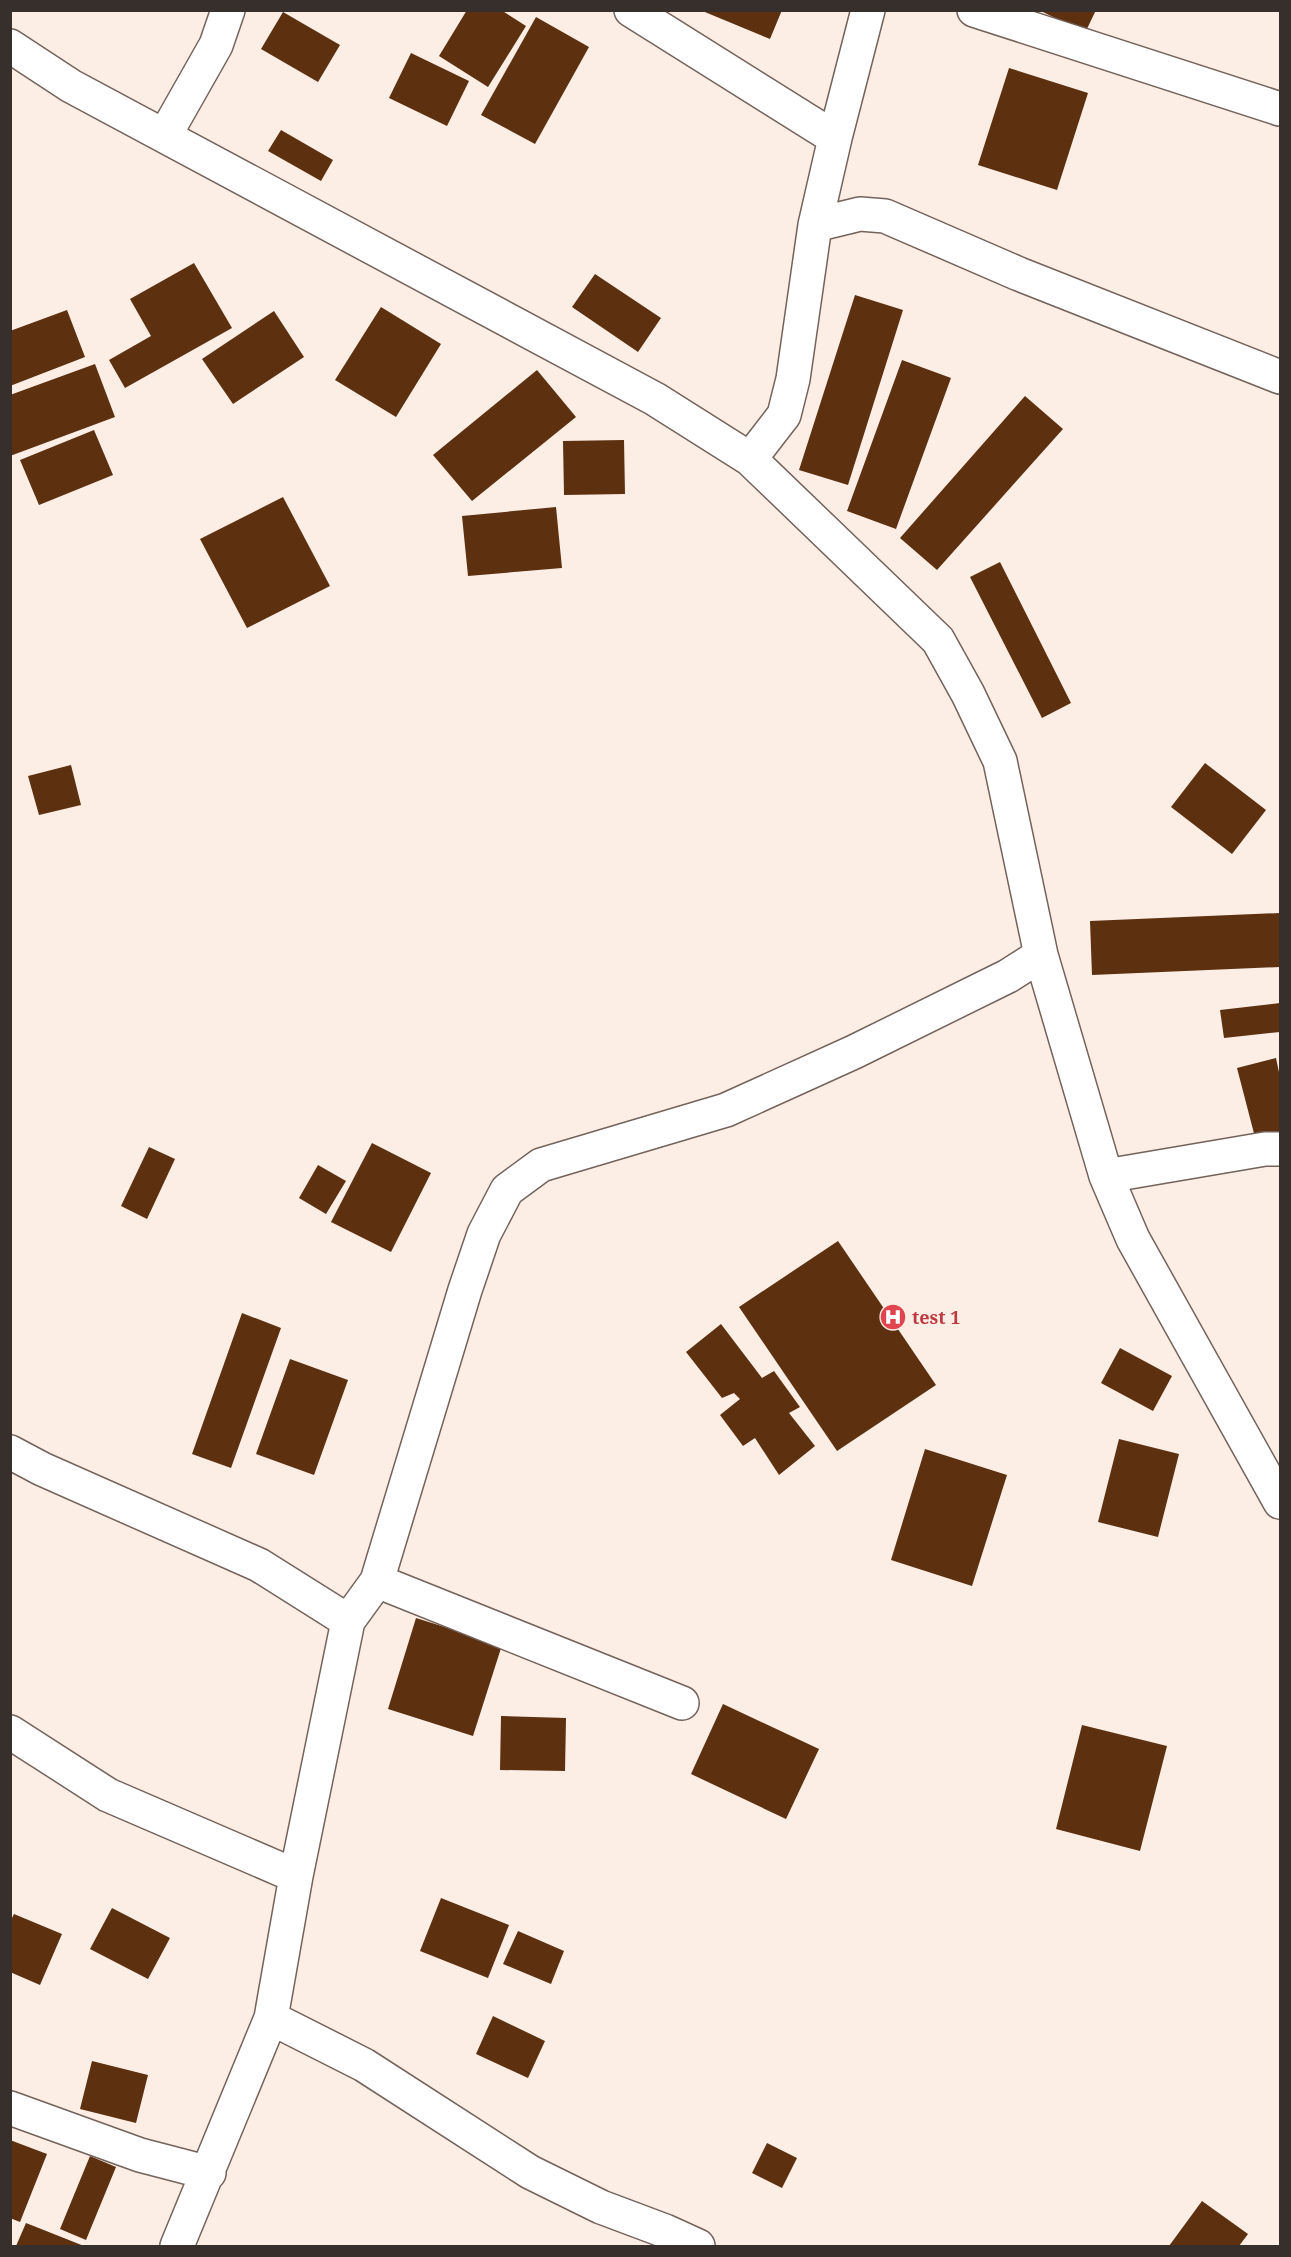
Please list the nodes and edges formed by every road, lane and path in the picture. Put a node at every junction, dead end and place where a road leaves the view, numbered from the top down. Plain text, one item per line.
1 (228, 10) edge
2 (631, 10) edge
3 (868, 10) edge
4 (974, 10) edge
5 (10, 46) edge
6 (1281, 109) edge
7 (165, 135) junction
8 (835, 138) junction
9 (815, 225) junction
10 (1281, 377) edge
11 (750, 459) junction
12 (1041, 956) junction
13 (1281, 1149) edge
14 (1106, 1176) junction
15 (10, 1452) edge
16 (1281, 1502) edge
17 (377, 1581) junction
18 (348, 1621) junction
19 (682, 1703) dead end
20 (10, 1732) edge
21 (296, 1876) junction
22 (271, 2018) junction
23 (10, 2108) edge
24 (209, 2173) junction
25 (177, 2247) edge
26 (698, 2247) edge

1 - 7 street
2 - 8 street
3 - 8 street
4 - 6 street
5 - 7 street
7 - 11 street
8 - 9 street
9 - 10 street
9 - 11 street
11 - 12 street
12 - 14 street
12 - 17 street
13 - 14 street
14 - 16 street
15 - 18 street
17 - 18 street
17 - 19 street
18 - 21 street
20 - 21 street
21 - 22 street
22 - 24 street
22 - 26 street
23 - 24 street
24 - 25 street

